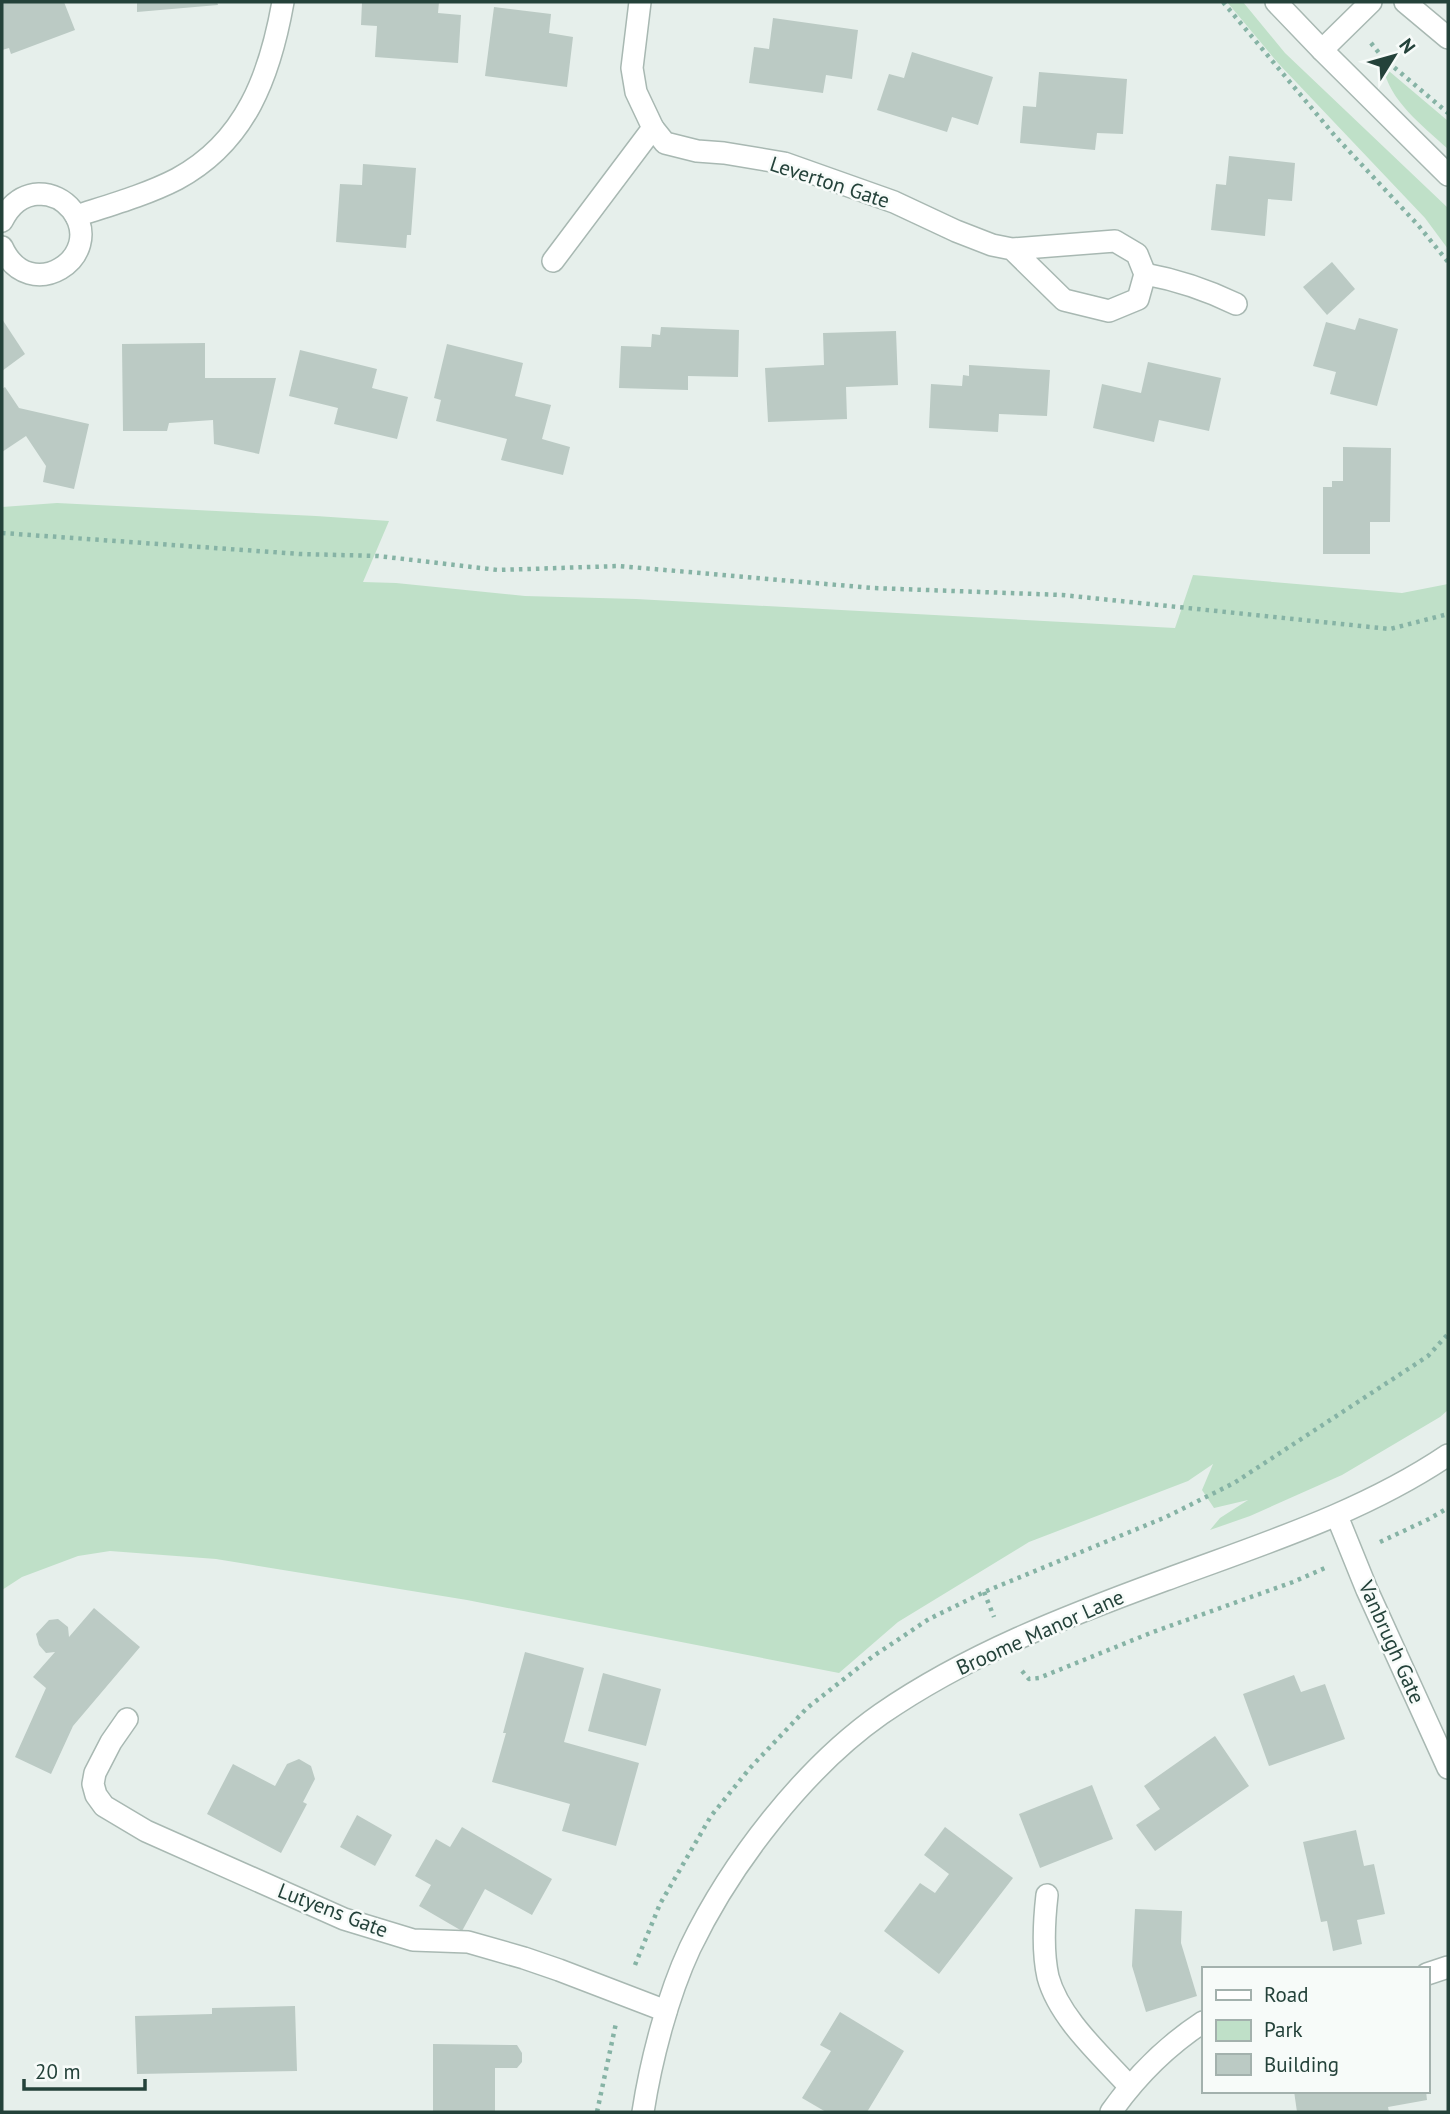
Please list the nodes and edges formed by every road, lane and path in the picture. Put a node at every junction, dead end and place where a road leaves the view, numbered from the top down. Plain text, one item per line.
1 (283, 2) edge
2 (640, 2) edge
3 (1223, 2) edge
4 (1276, 2) edge
5 (1371, 2) edge
6 (1405, 2) edge
7 (1351, 21) junction
8 (1448, 38) edge
9 (1322, 50) junction
10 (1448, 113) edge
11 (653, 128) junction
12 (1448, 175) edge
13 (76, 216) junction
14 (2, 221) edge
15 (2, 247) edge
16 (1012, 249) junction
17 (553, 261) dead end
18 (1448, 262) edge
19 (1145, 274) junction
20 (1236, 304) dead end
21 (2, 533) edge
22 (1448, 614) edge
23 (1448, 1455) edge
24 (1448, 1508) edge
25 (1337, 1516) junction
26 (1353, 1555) junction
27 (984, 1592) dead end
28 (1004, 1643) junction
29 (127, 1719) dead end
30 (1448, 1768) edge
31 (1047, 1895) dead end
32 (1448, 1967) edge
33 (1429, 1973) edge
34 (666, 2011) junction
35 (1202, 2023) edge
36 (1129, 2087) junction
37 (642, 2112) edge
38 (1111, 2112) edge

1 - 13 street
2 - 11 street
3 - 18 path
4 - 9 street
5 - 7 street
6 - 8 street
7 - 9 street
7 - 10 path
9 - 12 street
11 - 16 street, Leverton Gate
11 - 17 street
13 - 14 street
13 - 15 street
16 - 19 street, Leverton Gate
16 - 19 street, Leverton Gate
19 - 20 street
21 - 22 path
23 - 25 street, Broome Manor Lane
24 - 26 path
25 - 26 street, Vanbrugh Gate
25 - 28 street, Broome Manor Lane
26 - 28 path
26 - 30 street, Vanbrugh Gate
27 - 28 path
28 - 34 street, Broome Manor Lane
29 - 34 street, Lutyens Gate
31 - 36 street
32 - 33 street
34 - 37 street, Broome Manor Lane
35 - 36 street
36 - 38 street

